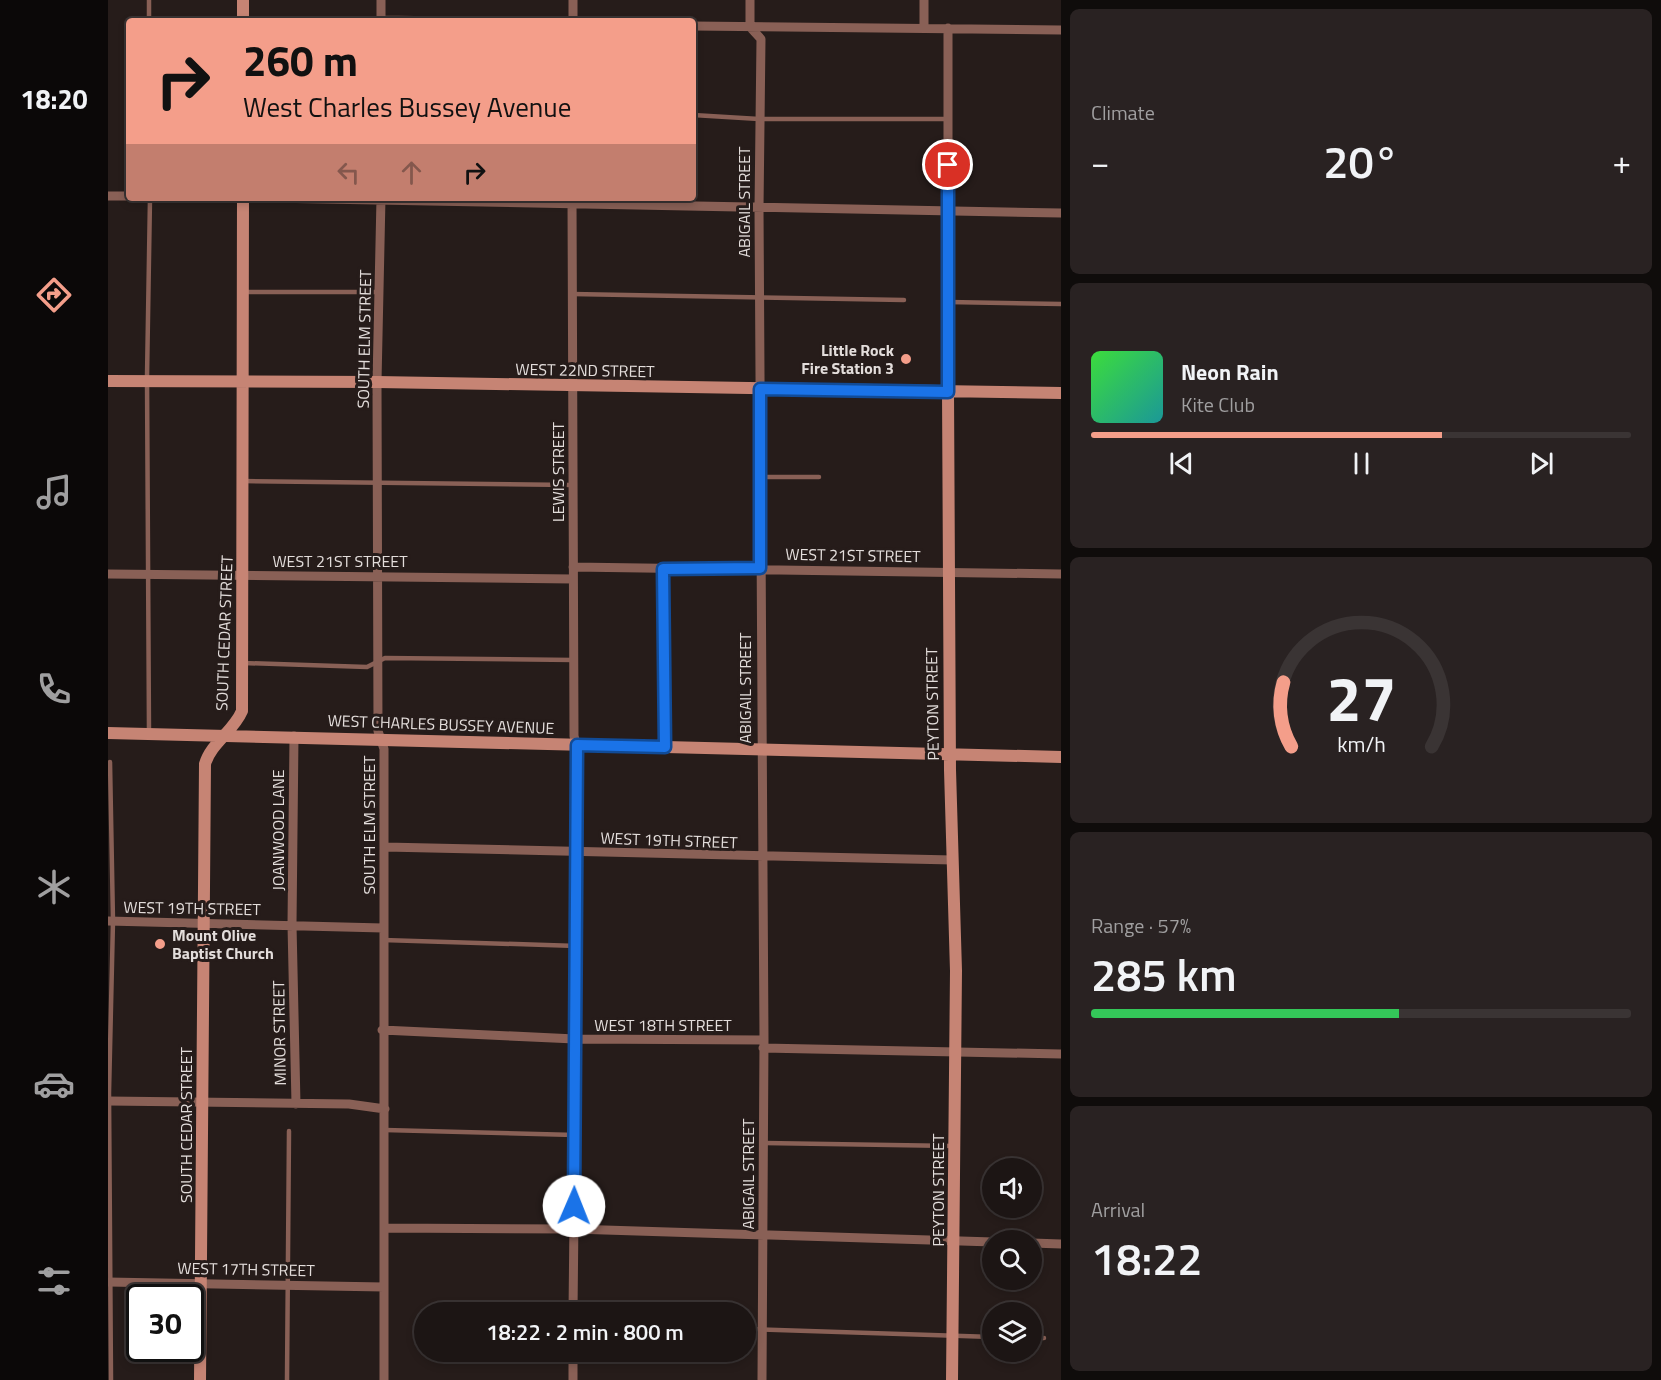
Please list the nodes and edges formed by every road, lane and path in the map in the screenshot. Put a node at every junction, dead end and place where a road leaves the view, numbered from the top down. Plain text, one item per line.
1 (149, 0) edge
2 (243, 0) edge
3 (381, 0) edge
4 (573, 0) edge
5 (750, 0) edge
6 (924, 0) edge
7 (149, 18) edge
8 (243, 18) edge
9 (381, 18) edge
10 (573, 18) edge
11 (696, 26) edge
12 (750, 27) junction
13 (924, 28) junction
14 (948, 28) junction
15 (1061, 30) edge
16 (696, 115) edge
17 (759, 119) junction
18 (948, 119) junction
19 (108, 196) edge
20 (126, 196) edge
21 (150, 201) edge
22 (243, 201) edge
23 (381, 201) edge
24 (572, 201) edge
25 (759, 208) junction
26 (948, 211) junction
27 (1061, 213) edge
28 (243, 292) junction
29 (380, 292) junction
30 (572, 294) junction
31 (760, 298) junction
32 (904, 300) dead end
33 (948, 302) junction
34 (1061, 303) edge
35 (108, 381) edge
36 (147, 382) junction
37 (377, 382) junction
38 (243, 383) junction
39 (573, 387) junction
40 (760, 389) junction
41 (948, 392) junction
42 (1061, 393) edge
43 (760, 477) junction
44 (819, 477) dead end
45 (377, 480) junction
46 (243, 481) junction
47 (573, 485) junction
48 (573, 567) junction
49 (760, 568) junction
50 (663, 569) junction
51 (947, 573) junction
52 (108, 574) edge
53 (146, 574) junction
54 (1061, 574) edge
55 (243, 575) junction
56 (378, 575) junction
57 (573, 579) junction
58 (574, 660) junction
59 (379, 661) junction
60 (243, 663) junction
61 (108, 733) edge
62 (149, 734) junction
63 (227, 735) junction
64 (294, 736) junction
65 (381, 738) junction
66 (577, 745) junction
67 (665, 747) junction
68 (760, 748) junction
69 (950, 755) junction
70 (1061, 757) edge
71 (110, 762) dead end
72 (385, 847) junction
73 (578, 853) junction
74 (762, 857) junction
75 (953, 860) junction
76 (111, 921) edge
77 (202, 924) junction
78 (292, 925) junction
79 (383, 928) junction
80 (383, 940) junction
81 (577, 946) junction
82 (382, 1030) junction
83 (575, 1039) junction
84 (764, 1044) junction
85 (955, 1053) junction
86 (1061, 1054) edge
87 (109, 1101) edge
88 (203, 1104) junction
89 (296, 1104) junction
90 (385, 1109) junction
91 (385, 1130) junction
92 (289, 1131) dead end
93 (575, 1135) junction
94 (762, 1143) junction
95 (954, 1146) junction
96 (385, 1228) junction
97 (573, 1229) junction
98 (763, 1236) junction
99 (954, 1241) junction
100 (982, 1242) edge
101 (1042, 1243) edge
102 (1061, 1244) edge
103 (110, 1282) edge
104 (201, 1283) junction
105 (288, 1284) junction
106 (384, 1287) junction
107 (573, 1302) edge
108 (756, 1330) edge
109 (762, 1330) junction
110 (952, 1336) junction
111 (982, 1337) edge
112 (573, 1362) edge
113 (111, 1380) edge
114 (200, 1380) edge
115 (287, 1380) edge
116 (384, 1380) edge
117 (573, 1380) edge
118 (762, 1380) edge
119 (952, 1380) edge

1 - 7 lane
2 - 8 street
3 - 9 street
4 - 10 street
5 - 12 street, ABIGAIL STREET
6 - 13 street
11 - 12 street
12 - 13 street
12 - 17 street, ABIGAIL STREET
13 - 14 street
14 - 15 street
14 - 18 street, PEYTON STREET
16 - 17 lane
17 - 18 lane
17 - 25 street, ABIGAIL STREET
18 - 26 street, PEYTON STREET
19 - 20 street
21 - 36 lane
22 - 28 street, SOUTH CEDAR STREET
23 - 29 street, SOUTH ELM STREET
24 - 25 street
24 - 30 street, LEWIS STREET
25 - 26 street
25 - 31 street, ABIGAIL STREET
26 - 27 street
26 - 33 street, PEYTON STREET
28 - 29 lane
28 - 38 street, SOUTH CEDAR STREET
29 - 37 street, SOUTH ELM STREET
30 - 31 lane
30 - 39 street, LEWIS STREET
31 - 32 lane
31 - 40 street, ABIGAIL STREET
33 - 34 lane
33 - 41 street, PEYTON STREET
35 - 36 street, WEST 22ND STREET
36 - 38 street, WEST 22ND STREET
36 - 53 lane
37 - 38 street, WEST 22ND STREET
37 - 39 street, WEST 22ND STREET
37 - 45 street, SOUTH ELM STREET
38 - 46 street, SOUTH CEDAR STREET
39 - 40 street, WEST 22ND STREET
39 - 47 street, LEWIS STREET
40 - 41 street, WEST 22ND STREET
40 - 43 street, ABIGAIL STREET
41 - 42 street, WEST 22ND STREET
41 - 51 street, PEYTON STREET
43 - 44 lane
43 - 49 street, ABIGAIL STREET
45 - 46 lane
45 - 47 lane
45 - 56 street, SOUTH ELM STREET
46 - 55 street, SOUTH CEDAR STREET
47 - 48 street, LEWIS STREET
48 - 50 street, WEST 21ST STREET
48 - 57 street, LEWIS STREET
49 - 50 street, WEST 21ST STREET
49 - 51 street, WEST 21ST STREET
49 - 68 street, ABIGAIL STREET
50 - 67 lane
51 - 54 street, WEST 21ST STREET
51 - 69 street, PEYTON STREET
52 - 53 street, WEST 21ST STREET
53 - 55 street, WEST 21ST STREET
53 - 62 lane
55 - 56 street, WEST 21ST STREET
55 - 60 street, SOUTH CEDAR STREET
56 - 57 street, WEST 21ST STREET
56 - 59 street, SOUTH ELM STREET
57 - 58 street, LEWIS STREET
58 - 59 lane
58 - 66 street, LEWIS STREET
59 - 60 lane
59 - 65 street, SOUTH ELM STREET
60 - 63 street, SOUTH CEDAR STREET
61 - 62 street, WEST CHARLES BUSSEY AVENUE
62 - 63 street, WEST CHARLES BUSSEY AVENUE
63 - 64 street, WEST CHARLES BUSSEY AVENUE
63 - 77 street, SOUTH CEDAR STREET
64 - 65 street, WEST CHARLES BUSSEY AVENUE
64 - 78 street, JOANWOOD LANE
65 - 66 street, WEST CHARLES BUSSEY AVENUE
65 - 72 street, SOUTH ELM STREET
66 - 67 street, WEST CHARLES BUSSEY AVENUE
66 - 73 street, LEWIS STREET
67 - 68 street, WEST CHARLES BUSSEY AVENUE
68 - 69 street, WEST CHARLES BUSSEY AVENUE
68 - 74 street, ABIGAIL STREET
69 - 70 street, WEST CHARLES BUSSEY AVENUE
69 - 75 street, PEYTON STREET
71 - 76 lane
72 - 73 street, WEST 19TH STREET
72 - 79 street, SOUTH ELM STREET
73 - 74 street, WEST 19TH STREET
73 - 81 street, LEWIS STREET
74 - 75 street, WEST 19TH STREET
74 - 84 street, ABIGAIL STREET
75 - 85 street, PEYTON STREET
76 - 77 street, WEST 19TH STREET
76 - 87 lane
77 - 78 street, WEST 19TH STREET
77 - 88 street, SOUTH CEDAR STREET
78 - 79 street, WEST 19TH STREET
78 - 89 street, MINOR STREET
79 - 80 street, SOUTH ELM STREET
80 - 81 lane
80 - 82 street, SOUTH ELM STREET
81 - 83 street, LEWIS STREET
82 - 83 street, WEST 18TH STREET
82 - 90 street, SOUTH ELM STREET
83 - 84 street, WEST 18TH STREET
83 - 93 street, LEWIS STREET
84 - 85 street, WEST 18TH STREET
84 - 94 street, ABIGAIL STREET
85 - 86 street, WEST 18TH STREET
85 - 95 street, PEYTON STREET
87 - 88 street
87 - 103 lane
88 - 89 street
88 - 104 street, SOUTH CEDAR STREET
89 - 90 street
90 - 91 street, SOUTH ELM STREET
91 - 93 lane
91 - 96 street, SOUTH ELM STREET
92 - 105 lane
93 - 97 street, LEWIS STREET
94 - 95 lane
94 - 98 street, ABIGAIL STREET
95 - 99 street, PEYTON STREET
96 - 97 street
96 - 106 street, SOUTH ELM STREET
97 - 98 street
97 - 107 street, LEWIS STREET
98 - 99 street
98 - 109 street, ABIGAIL STREET
99 - 100 street
99 - 110 street, PEYTON STREET
101 - 102 street
103 - 104 street, WEST 17TH STREET
103 - 113 lane
104 - 105 street, WEST 17TH STREET
104 - 114 street, SOUTH CEDAR STREET
105 - 106 street, WEST 17TH STREET
105 - 115 lane
106 - 116 street, SOUTH ELM STREET
108 - 109 lane
109 - 110 lane
109 - 118 street, ABIGAIL STREET
110 - 111 lane
110 - 119 street, PEYTON STREET
112 - 117 street

